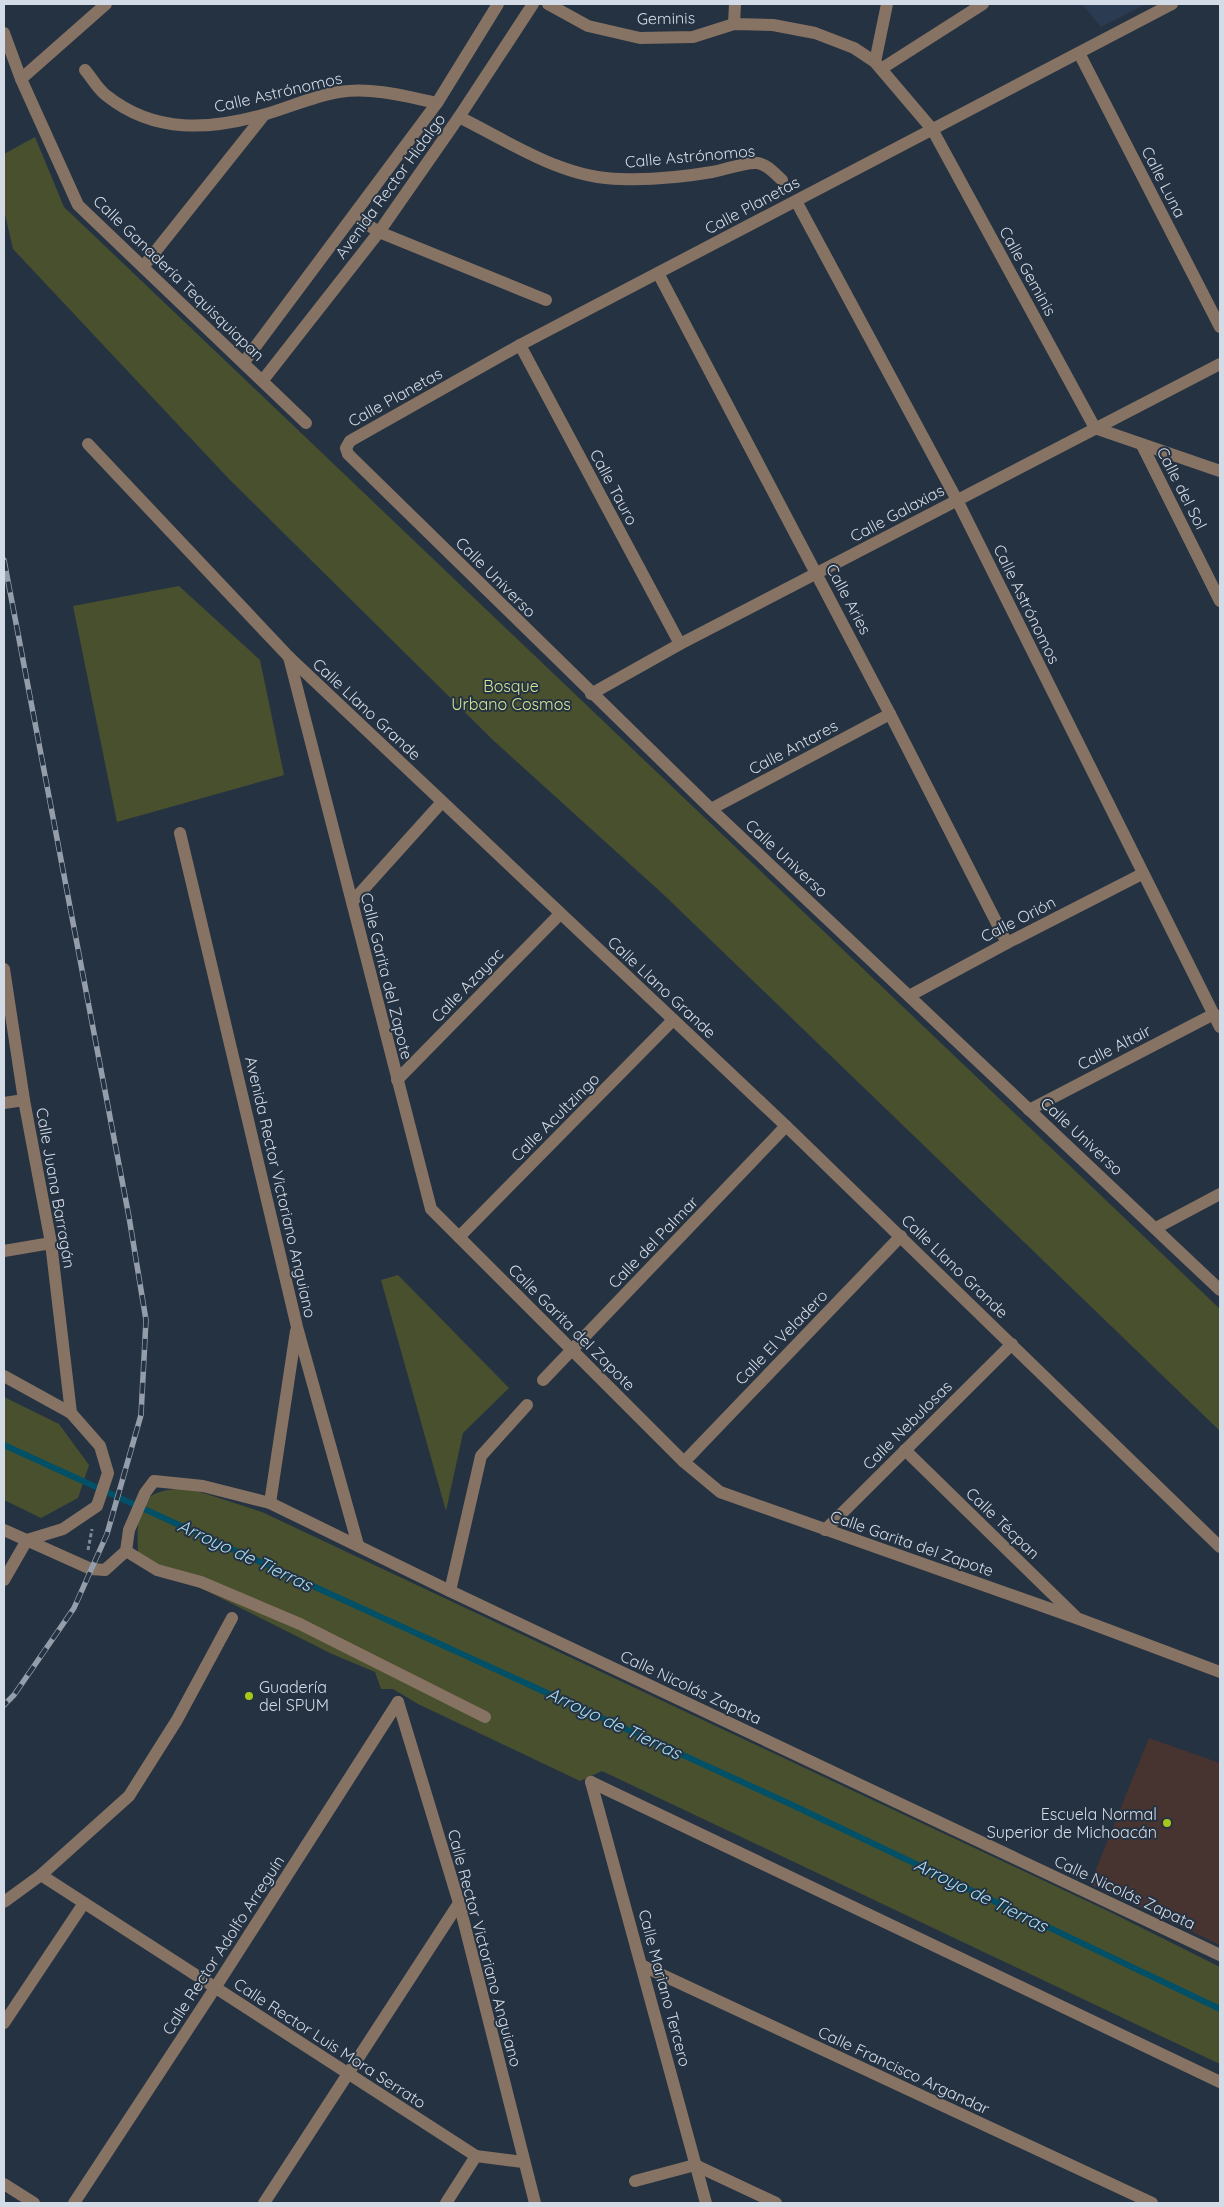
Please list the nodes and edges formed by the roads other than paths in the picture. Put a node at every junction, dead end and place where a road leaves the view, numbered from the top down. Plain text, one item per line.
1 (106, 4) edge
2 (498, 4) edge
3 (533, 4) edge
4 (548, 4) edge
5 (735, 4) edge
6 (887, 4) edge
7 (983, 4) edge
8 (1172, 4) edge
9 (734, 24) junction
10 (4, 33) edge
11 (1079, 53) junction
12 (878, 66) junction
13 (85, 70) dead end
14 (21, 79) junction
15 (437, 102) junction
16 (264, 115) junction
17 (459, 117) junction
18 (932, 129) junction
19 (782, 180) dead end
20 (796, 201) junction
21 (354, 216) junction
22 (379, 232) junction
23 (143, 267) junction
24 (658, 273) junction
25 (546, 300) dead end
26 (1220, 327) edge
27 (520, 345) junction
28 (244, 362) junction
29 (1220, 364) edge
30 (263, 380) junction
31 (306, 423) dead end
32 (1095, 428) junction
33 (350, 441) joint
34 (88, 444) dead end
35 (1142, 444) junction
36 (1220, 471) edge
37 (957, 500) junction
38 (817, 573) junction
39 (1220, 601) edge
40 (680, 644) junction
41 (289, 657) junction
42 (591, 694) junction
43 (890, 714) junction
44 (442, 802) junction
45 (711, 809) junction
46 (180, 833) dead end
47 (1142, 874) junction
48 (352, 902) junction
49 (560, 914) junction
50 (1007, 943) junction
51 (4, 969) edge
52 (909, 996) junction
53 (1214, 1014) junction
54 (673, 1020) junction
55 (1220, 1026) edge
56 (397, 1080) junction
57 (24, 1100) junction
58 (4, 1103) edge
59 (1029, 1110) junction
60 (786, 1126) junction
61 (1220, 1194) edge
62 (1156, 1228) junction
63 (901, 1236) junction
64 (459, 1237) junction
65 (51, 1243) junction
66 (4, 1251) edge
67 (1220, 1290) edge
68 (297, 1326) junction
69 (1012, 1344) junction
70 (571, 1351) junction
71 (4, 1376) edge
72 (543, 1380) dead end
73 (527, 1405) dead end
74 (71, 1413) junction
75 (905, 1450) junction
76 (684, 1462) junction
77 (270, 1503) junction
78 (4, 1530) edge
79 (825, 1530) junction
80 (26, 1540) junction
81 (358, 1545) junction
82 (1220, 1547) edge
83 (126, 1551) junction
84 (4, 1580) edge
85 (450, 1590) junction
86 (232, 1618) dead end
87 (1078, 1619) junction
88 (1220, 1672) edge
89 (398, 1702) joint
90 (485, 1717) dead end
91 (41, 1875) junction
92 (4, 1902) edge
93 (84, 1903) junction
94 (459, 1903) junction
95 (1220, 1955) edge
96 (643, 1966) junction
97 (215, 1988) junction
98 (4, 2023) edge
99 (348, 2073) junction
100 (1220, 2082) edge
101 (476, 2156) junction
102 (523, 2162) junction
103 (695, 2165) junction
104 (635, 2181) dead end
105 (4, 2184) edge
106 (34, 2203) edge
107 (74, 2203) edge
108 (264, 2203) edge
109 (446, 2203) edge
110 (535, 2203) edge
111 (706, 2203) edge
112 (776, 2203) edge
113 (1152, 2203) edge

1 - 14 street
2 - 15 street, Avenida Rector Hidalgo
3 - 17 street, Avenida Rector Hidalgo
4 - 9 street, Geminis
5 - 9 street
6 - 12 street
7 - 12 street
8 - 11 street, Calle Planetas
9 - 12 street, Geminis
10 - 14 street, Calle Ganadería Tequisquiapan
11 - 18 street, Calle Planetas
11 - 26 street, Calle Luna
12 - 18 street, Geminis
13 - 16 street, Calle Astrónomos
14 - 23 street, Calle Ganadería Tequisquiapan
15 - 16 street, Calle Astrónomos
15 - 21 street, Avenida Rector Hidalgo
16 - 23 street
17 - 19 street, Calle Astrónomos
17 - 22 street, Avenida Rector Hidalgo
18 - 20 street, Calle Planetas
18 - 32 street, Calle Geminis
20 - 24 street, Calle Planetas
20 - 37 street, Calle Astrónomos
21 - 22 street
21 - 28 street, Avenida Rector Hidalgo
22 - 25 street
22 - 30 street, Avenida Rector Hidalgo
23 - 28 street, Calle Ganadería Tequisquiapan
24 - 27 street, Calle Planetas
24 - 38 street, Calle Aries
27 - 33 street, Calle Planetas
27 - 40 street, Calle Tauro
28 - 30 street, Calle Ganadería Tequisquiapan
29 - 32 street, Calle Galaxias
30 - 31 street, Calle Ganadería Tequisquiapan
32 - 35 street
32 - 37 street, Calle Galaxias
33 - 42 street, Calle Universo
34 - 41 street, Calle Llano Grande
35 - 36 street
35 - 39 street, Calle del Sol
37 - 38 street, Calle Galaxias
37 - 47 street, Calle Astrónomos
38 - 40 street, Calle Galaxias
38 - 43 street, Calle Aries
40 - 42 street, Calle Galaxias
41 - 44 street, Calle Llano Grande
41 - 48 street, Calle Garita del Zapote
42 - 45 street, Calle Universo
43 - 45 street, Calle Antares
43 - 50 street, Calle Aries
44 - 48 street
44 - 49 street, Calle Llano Grande
45 - 52 street, Calle Universo
46 - 68 street, Avenida Rector Victoriano Anguiano
47 - 50 street, Calle Orión
47 - 53 street, Calle Astrónomos
48 - 56 street, Calle Garita del Zapote
49 - 54 street, Calle Llano Grande
49 - 56 street, Calle Azayac
50 - 52 street, Calle Orión
51 - 57 street, Calle Juana Barragán
52 - 59 street, Calle Universo
53 - 55 street, Calle Astrónomos
53 - 59 street, Calle Altair
54 - 60 street, Calle Llano Grande
54 - 64 street, Calle Acultzingo
56 - 64 street, Calle Garita del Zapote
57 - 58 street
57 - 65 street, Calle Juana Barragán
59 - 62 street, Calle Universo
60 - 63 street, Calle Llano Grande
60 - 70 street, Calle del Palmar
61 - 62 street
62 - 67 street, Calle Universo
63 - 69 street, Calle Llano Grande
63 - 76 street, Calle El Veladero
64 - 70 street, Calle Garita del Zapote
65 - 66 street
65 - 74 street, Calle Juana Barragán
68 - 77 street
68 - 81 street, Avenida Rector Victoriano Anguiano
69 - 75 street, Calle Nebulosas
69 - 82 street, Calle Llano Grande
70 - 72 street, Calle del Palmar
70 - 76 street, Calle Garita del Zapote
71 - 74 street
73 - 85 street
74 - 80 street
75 - 79 street, Calle Nebulosas
75 - 87 street, Calle Técpan
76 - 79 street, Calle Garita del Zapote
77 - 81 street, Calle Nicolás Zapata
77 - 83 street, Calle Nicolás Zapata
78 - 80 street
79 - 87 street, Calle Garita del Zapote
80 - 83 street
80 - 84 street
81 - 85 street, Calle Nicolás Zapata
83 - 90 street
85 - 95 street, Calle Nicolás Zapata
86 - 91 street
87 - 88 street, Calle Garita del Zapote
89 - 94 street, Calle Rector Victoriano Anguiano
89 - 97 street, Calle Rector Adolfo Arreguín
91 - 92 street
91 - 93 street, Calle Rector Luis Mora Serrato
93 - 97 street, Calle Rector Luis Mora Serrato
93 - 98 street
94 - 99 street
94 - 102 street, Calle Rector Victoriano Anguiano
96 - 100 street, Calle Mariano Tercero
96 - 103 street, Calle Mariano Tercero
96 - 113 street, Calle Francisco Argandar
97 - 99 street, Calle Rector Luis Mora Serrato
97 - 107 street, Calle Rector Adolfo Arreguín
99 - 101 street, Calle Rector Luis Mora Serrato
99 - 108 street
101 - 102 street
101 - 109 street
102 - 110 street, Calle Rector Victoriano Anguiano
103 - 104 street
103 - 111 street, Calle Mariano Tercero
103 - 112 street
105 - 106 street

